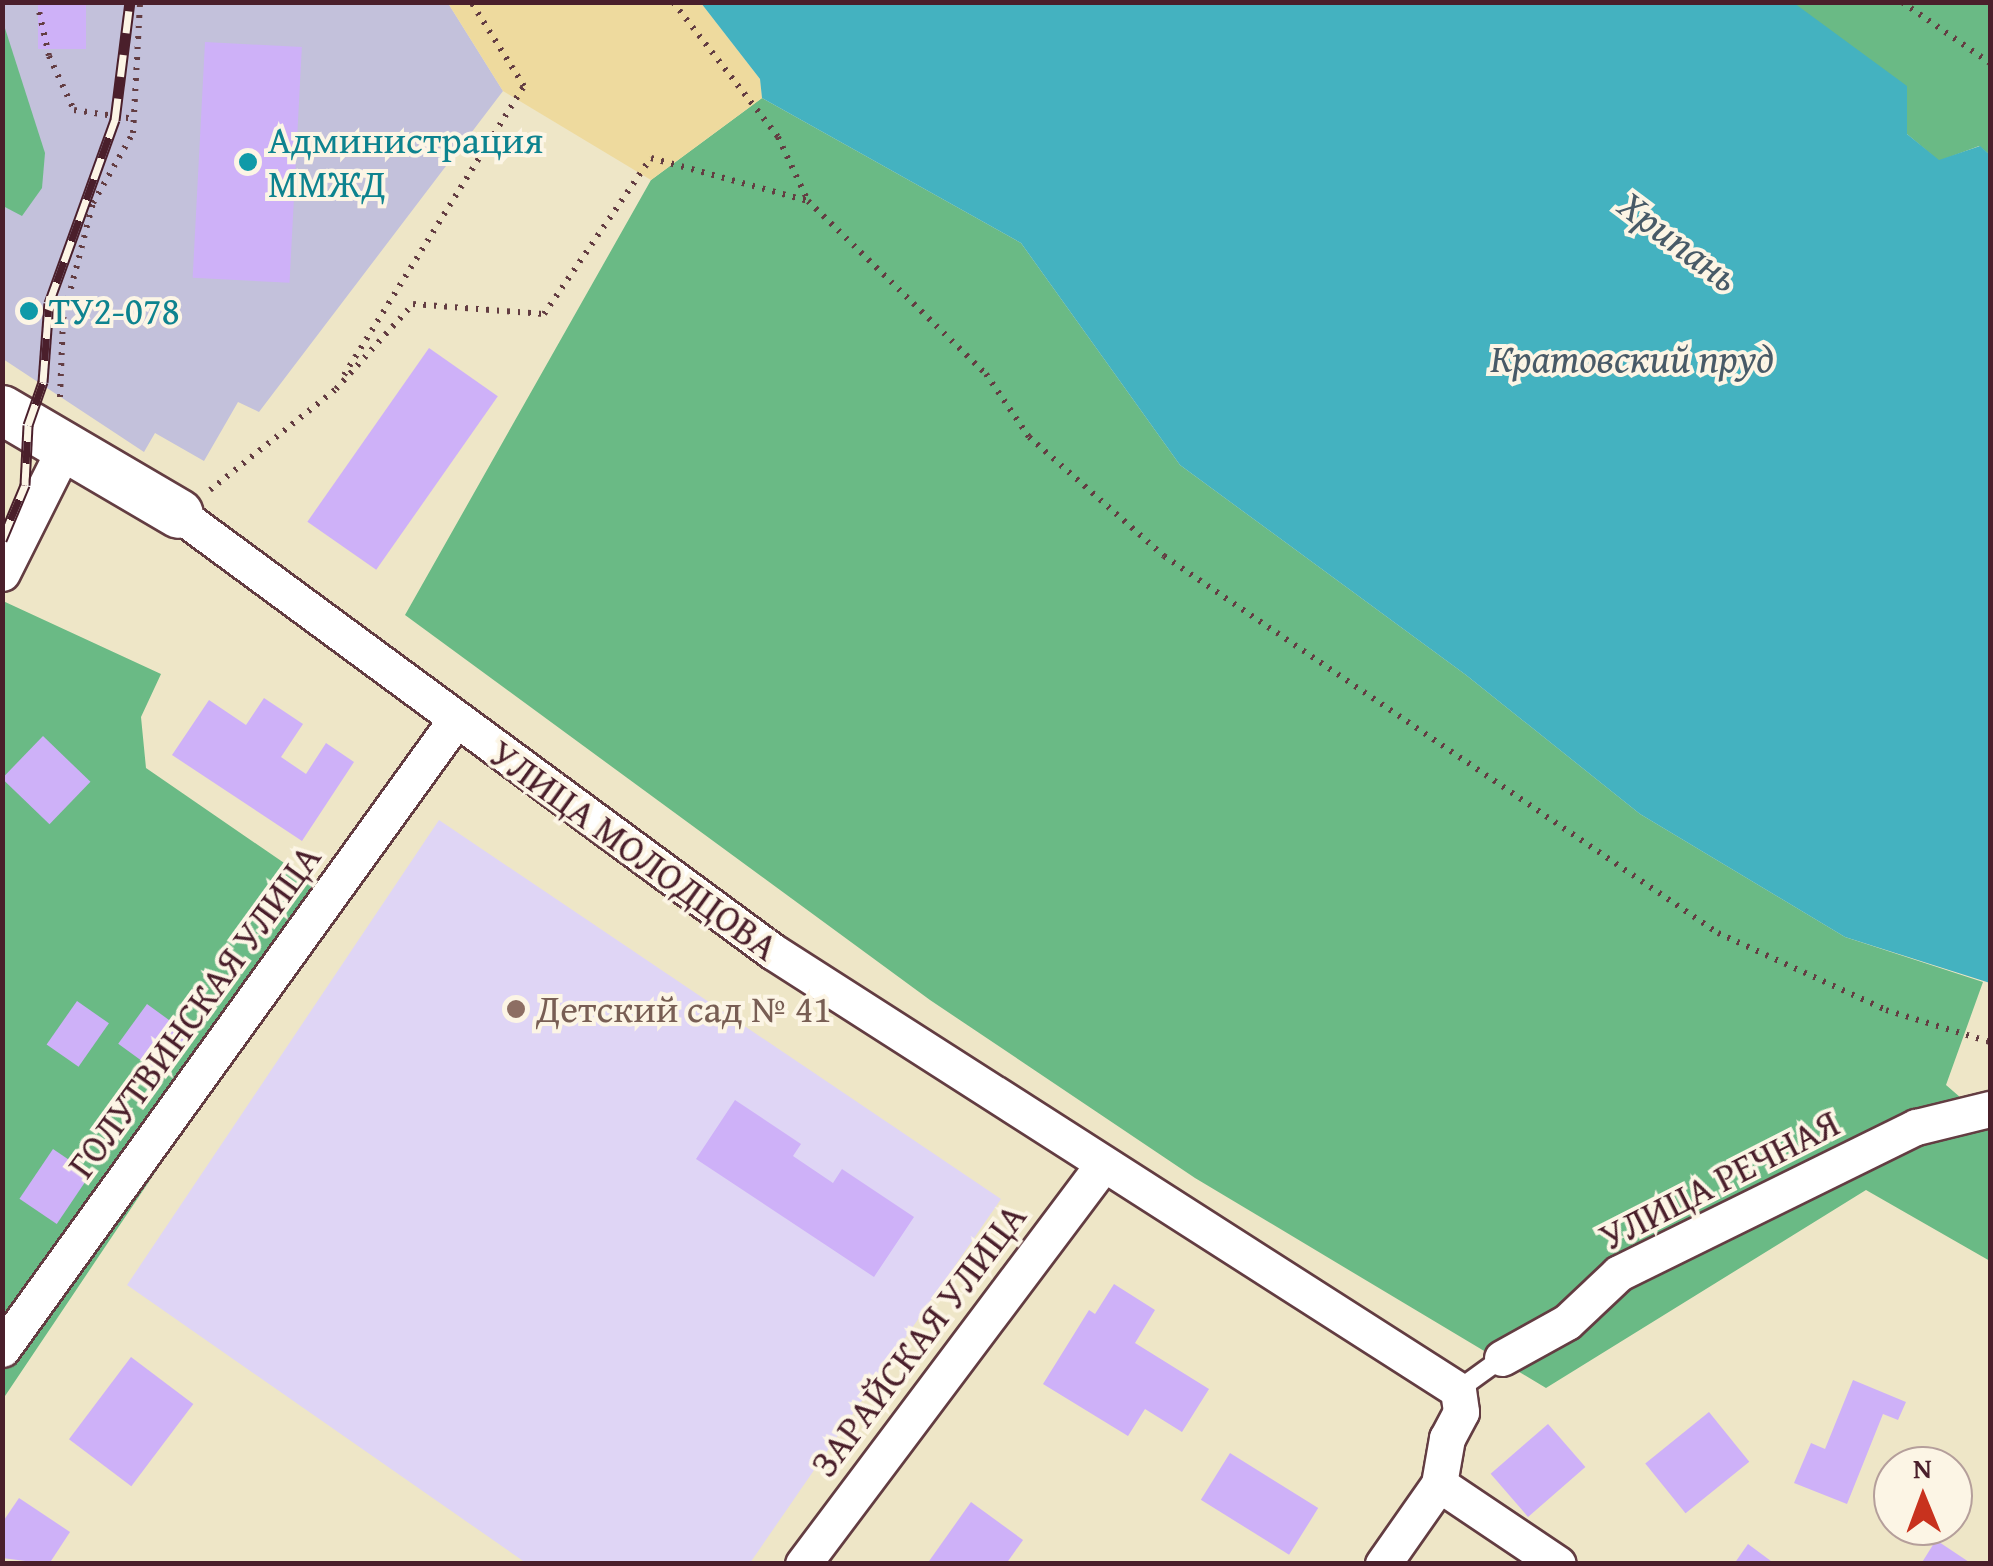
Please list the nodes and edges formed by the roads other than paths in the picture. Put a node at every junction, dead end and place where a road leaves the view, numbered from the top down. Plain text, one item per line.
1 (2, 410) edge
2 (55, 443) junction
3 (179, 514) joint
4 (2, 573) edge
5 (454, 722) junction
6 (1990, 1109) edge
7 (1101, 1167) junction
8 (2, 1349) edge
9 (1502, 1358) joint
10 (1443, 1380) junction
11 (1440, 1484) junction
12 (802, 1564) edge
13 (1383, 1564) edge
14 (1558, 1564) edge

1 - 2 street, УЛИЦА МОЛОДЦОВА
2 - 3 street, УЛИЦА МОЛОДЦОВА
2 - 4 street
3 - 5 street, УЛИЦА МОЛОДЦОВА
5 - 7 street, УЛИЦА МОЛОДЦОВА
5 - 8 street, ГОЛУТВИНСКАЯ УЛИЦА
6 - 9 street, УЛИЦА РЕЧНАЯ
7 - 10 street, УЛИЦА МОЛОДЦОВА
7 - 12 street, ЗАРАЙСКАЯ УЛИЦА
9 - 10 lane
10 - 11 street
11 - 13 street
11 - 14 street

